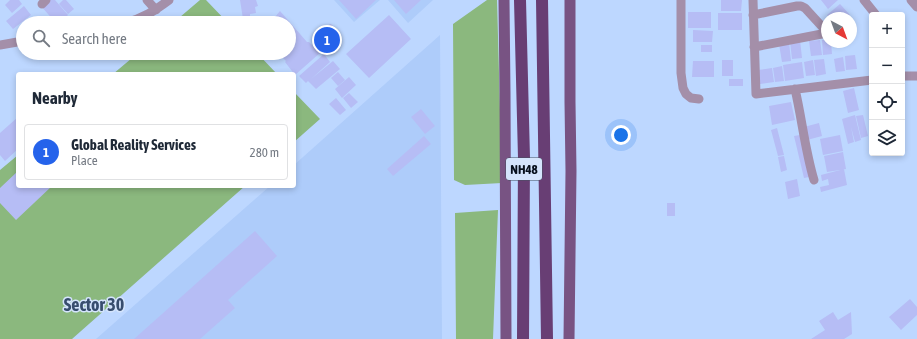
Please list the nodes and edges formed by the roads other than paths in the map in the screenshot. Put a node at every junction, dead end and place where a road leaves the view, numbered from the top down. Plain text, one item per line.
1 (146, 0) edge
2 (169, 0) edge
3 (504, 0) edge
4 (520, 0) edge
5 (542, 0) edge
6 (570, 0) edge
7 (681, 0) edge
8 (753, 0) edge
9 (864, 0) edge
10 (911, 0) edge
11 (917, 7) edge
12 (156, 10) junction
13 (874, 12) edge
14 (753, 15) junction
15 (146, 16) edge
16 (821, 25) edge
17 (821, 33) edge
18 (16, 42) edge
19 (0, 45) edge
20 (754, 47) junction
21 (905, 76) edge
22 (917, 76) edge
23 (869, 77) edge
24 (795, 89) junction
25 (699, 99) dead end
26 (814, 180) dead end
27 (506, 339) edge
28 (523, 339) edge
29 (547, 339) edge
30 (569, 339) edge

1 - 12 street
2 - 12 street
3 - 27 main road
4 - 28 highway, NH48
5 - 29 highway, NH48
6 - 30 main road
7 - 25 street
8 - 14 street
9 - 13 street
10 - 11 street
12 - 15 street
14 - 16 street
14 - 20 street
17 - 20 street
18 - 19 street
20 - 24 street
21 - 22 street
23 - 24 street
24 - 26 street

